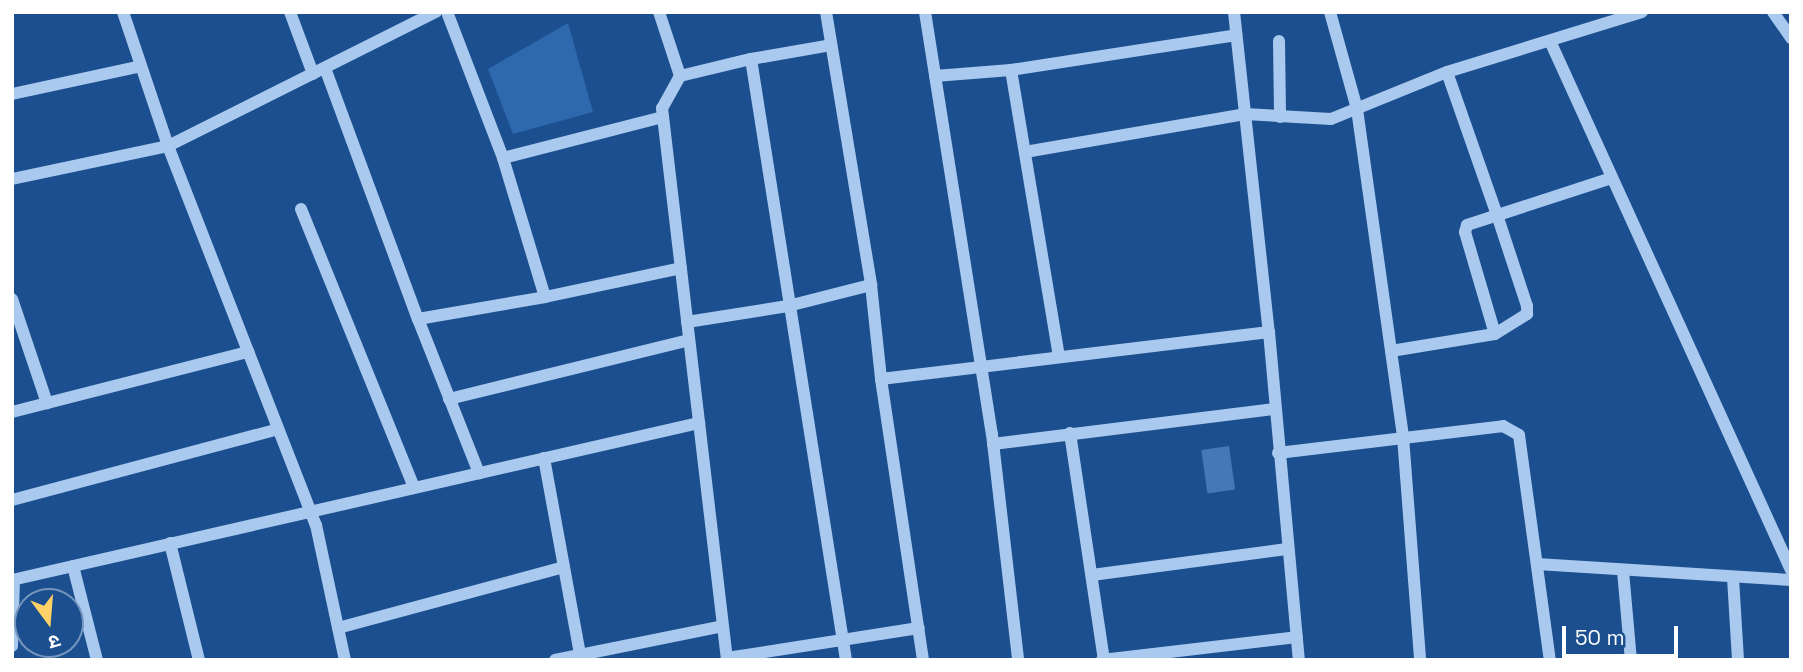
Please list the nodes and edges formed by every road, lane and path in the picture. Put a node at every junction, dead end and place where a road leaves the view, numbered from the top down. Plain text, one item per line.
1 (123, 12) edge
2 (290, 12) edge
3 (436, 12) edge
4 (447, 12) edge
5 (659, 12) edge
6 (826, 12) edge
7 (925, 12) edge
8 (1234, 12) edge
9 (1330, 12) edge
10 (1642, 12) edge
11 (1773, 12) edge
12 (1236, 35) junction
13 (1791, 38) edge
14 (1279, 41) dead end
15 (1550, 41) junction
16 (831, 45) junction
17 (751, 59) junction
18 (141, 66) junction
19 (325, 68) junction
20 (1012, 70) junction
21 (1447, 72) junction
22 (313, 74) junction
23 (680, 76) junction
24 (935, 76) junction
25 (12, 94) edge
26 (1357, 109) junction
27 (1245, 114) junction
28 (663, 117) junction
29 (1280, 117) junction
30 (168, 146) junction
31 (1025, 152) junction
32 (503, 158) junction
33 (1612, 178) junction
34 (12, 179) edge
35 (301, 209) dead end
36 (1497, 215) junction
37 (681, 268) junction
38 (871, 285) junction
39 (545, 297) junction
40 (12, 299) edge
41 (788, 306) junction
42 (418, 319) junction
43 (687, 322) junction
44 (1269, 332) junction
45 (1495, 334) junction
46 (689, 340) junction
47 (1391, 351) junction
48 (248, 352) junction
49 (1059, 356) junction
50 (981, 366) junction
51 (881, 379) junction
52 (449, 399) junction
53 (47, 403) junction
54 (1273, 409) junction
55 (12, 412) edge
56 (699, 423) junction
57 (278, 429) junction
58 (1070, 433) junction
59 (1403, 437) junction
60 (993, 444) junction
61 (1278, 453) junction
62 (544, 458) junction
63 (479, 472) junction
64 (414, 487) junction
65 (12, 500) edge
66 (310, 510) junction
67 (170, 544) junction
68 (1288, 550) junction
69 (1537, 564) junction
70 (73, 566) junction
71 (564, 567) junction
72 (1791, 570) edge
73 (1623, 571) junction
74 (1091, 575) junction
75 (1733, 579) junction
76 (13, 580) edge
77 (1791, 580) edge
78 (723, 626) junction
79 (338, 628) junction
80 (919, 628) junction
81 (1297, 636) junction
82 (844, 640) junction
83 (12, 646) edge
84 (580, 655) junction
85 (727, 659) edge
86 (97, 660) edge
87 (199, 660) edge
88 (345, 660) edge
89 (555, 660) edge
90 (846, 660) edge
91 (923, 660) edge
92 (1018, 660) edge
93 (1103, 660) edge
94 (1299, 660) edge
95 (1420, 660) edge
96 (1550, 660) edge
97 (1631, 660) edge
98 (1738, 660) edge

1 - 18 street
2 - 22 street
3 - 19 street
4 - 32 street
5 - 23 street
6 - 16 street
7 - 24 street
8 - 12 street
9 - 26 street
10 - 15 street
11 - 13 street
12 - 20 street
12 - 27 street
14 - 29 street
15 - 21 street
15 - 33 street
16 - 17 street
16 - 38 street
17 - 23 street
17 - 41 street
18 - 25 street
18 - 30 street
19 - 22 street
19 - 42 street
20 - 24 street
20 - 31 street
21 - 26 street
21 - 36 street
22 - 30 street
23 - 28 street
24 - 50 street
26 - 29 street
26 - 47 street
27 - 29 street
27 - 31 street
27 - 44 street
28 - 32 street
28 - 37 street
30 - 34 street
30 - 48 street
31 - 49 street
32 - 39 street
33 - 36 street
33 - 72 street
35 - 64 street
36 - 45 street
36 - 45 street
37 - 39 street
37 - 43 street
38 - 41 street
38 - 51 street
39 - 42 street
40 - 53 street
41 - 43 street
41 - 82 street
42 - 52 street
43 - 46 street
44 - 49 street
44 - 54 street
45 - 47 street
46 - 52 street
46 - 56 street
47 - 59 street
48 - 53 street
48 - 57 street
49 - 50 street
50 - 51 street
50 - 60 street
51 - 80 street
52 - 63 street
53 - 55 street
54 - 58 street
54 - 61 street
56 - 62 street
56 - 78 street
57 - 65 street
57 - 66 street
58 - 60 street
58 - 74 street
59 - 61 street
59 - 69 street
59 - 95 street
60 - 92 street
61 - 68 street
62 - 63 street
62 - 71 street
63 - 64 street
64 - 66 street
66 - 67 street
66 - 79 street
67 - 70 street
67 - 87 street
68 - 74 street
68 - 81 street
69 - 73 street
69 - 96 street
70 - 76 street
70 - 86 street
71 - 79 street
71 - 84 street
73 - 75 street
73 - 97 street
74 - 93 street
75 - 77 street
75 - 98 street
76 - 83 street
78 - 84 street
78 - 85 street
79 - 88 street
80 - 82 street
80 - 91 street
81 - 93 street
81 - 94 street
82 - 85 street
82 - 90 street
84 - 89 street

